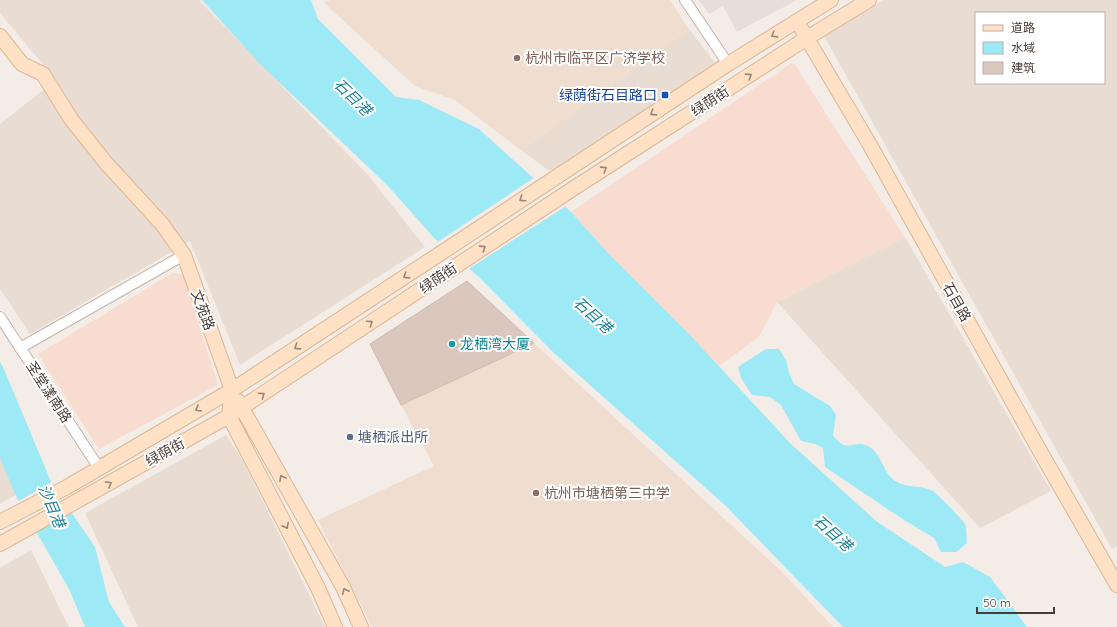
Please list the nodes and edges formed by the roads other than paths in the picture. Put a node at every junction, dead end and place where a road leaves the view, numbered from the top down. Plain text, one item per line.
1 (685, 0) edge
2 (831, 0) edge
3 (869, 0) edge
4 (797, 21) junction
5 (0, 36) edge
6 (807, 38) junction
7 (728, 64) junction
8 (184, 255) junction
9 (0, 317) edge
10 (20, 348) junction
11 (232, 390) junction
12 (242, 408) junction
13 (229, 416) junction
14 (99, 468) junction
15 (0, 522) edge
16 (0, 544) edge
17 (1117, 585) edge
18 (335, 627) edge
19 (361, 627) edge

1 - 7 street
2 - 4 main road, 绿荫街
3 - 6 main road, 绿荫街
4 - 6 main road, 石目路
4 -> 7 main road, 绿荫街
5 - 8 main road, 文苑路
12 -> 6 main road, 绿荫街
6 - 17 main road, 石目路
7 -> 11 main road, 绿荫街
8 - 10 street
8 - 11 main road, 文苑路
9 - 10 street, 圣堂漾南路
10 - 14 street, 圣堂漾南路
11 - 12 main road
11 - 13 main road, 文苑路
11 -> 14 main road, 绿荫街
12 - 13 main road, 绿荫街
19 -> 12 main road
16 -> 13 main road, 绿荫街
13 -> 18 main road
14 - 15 main road, 绿荫街

